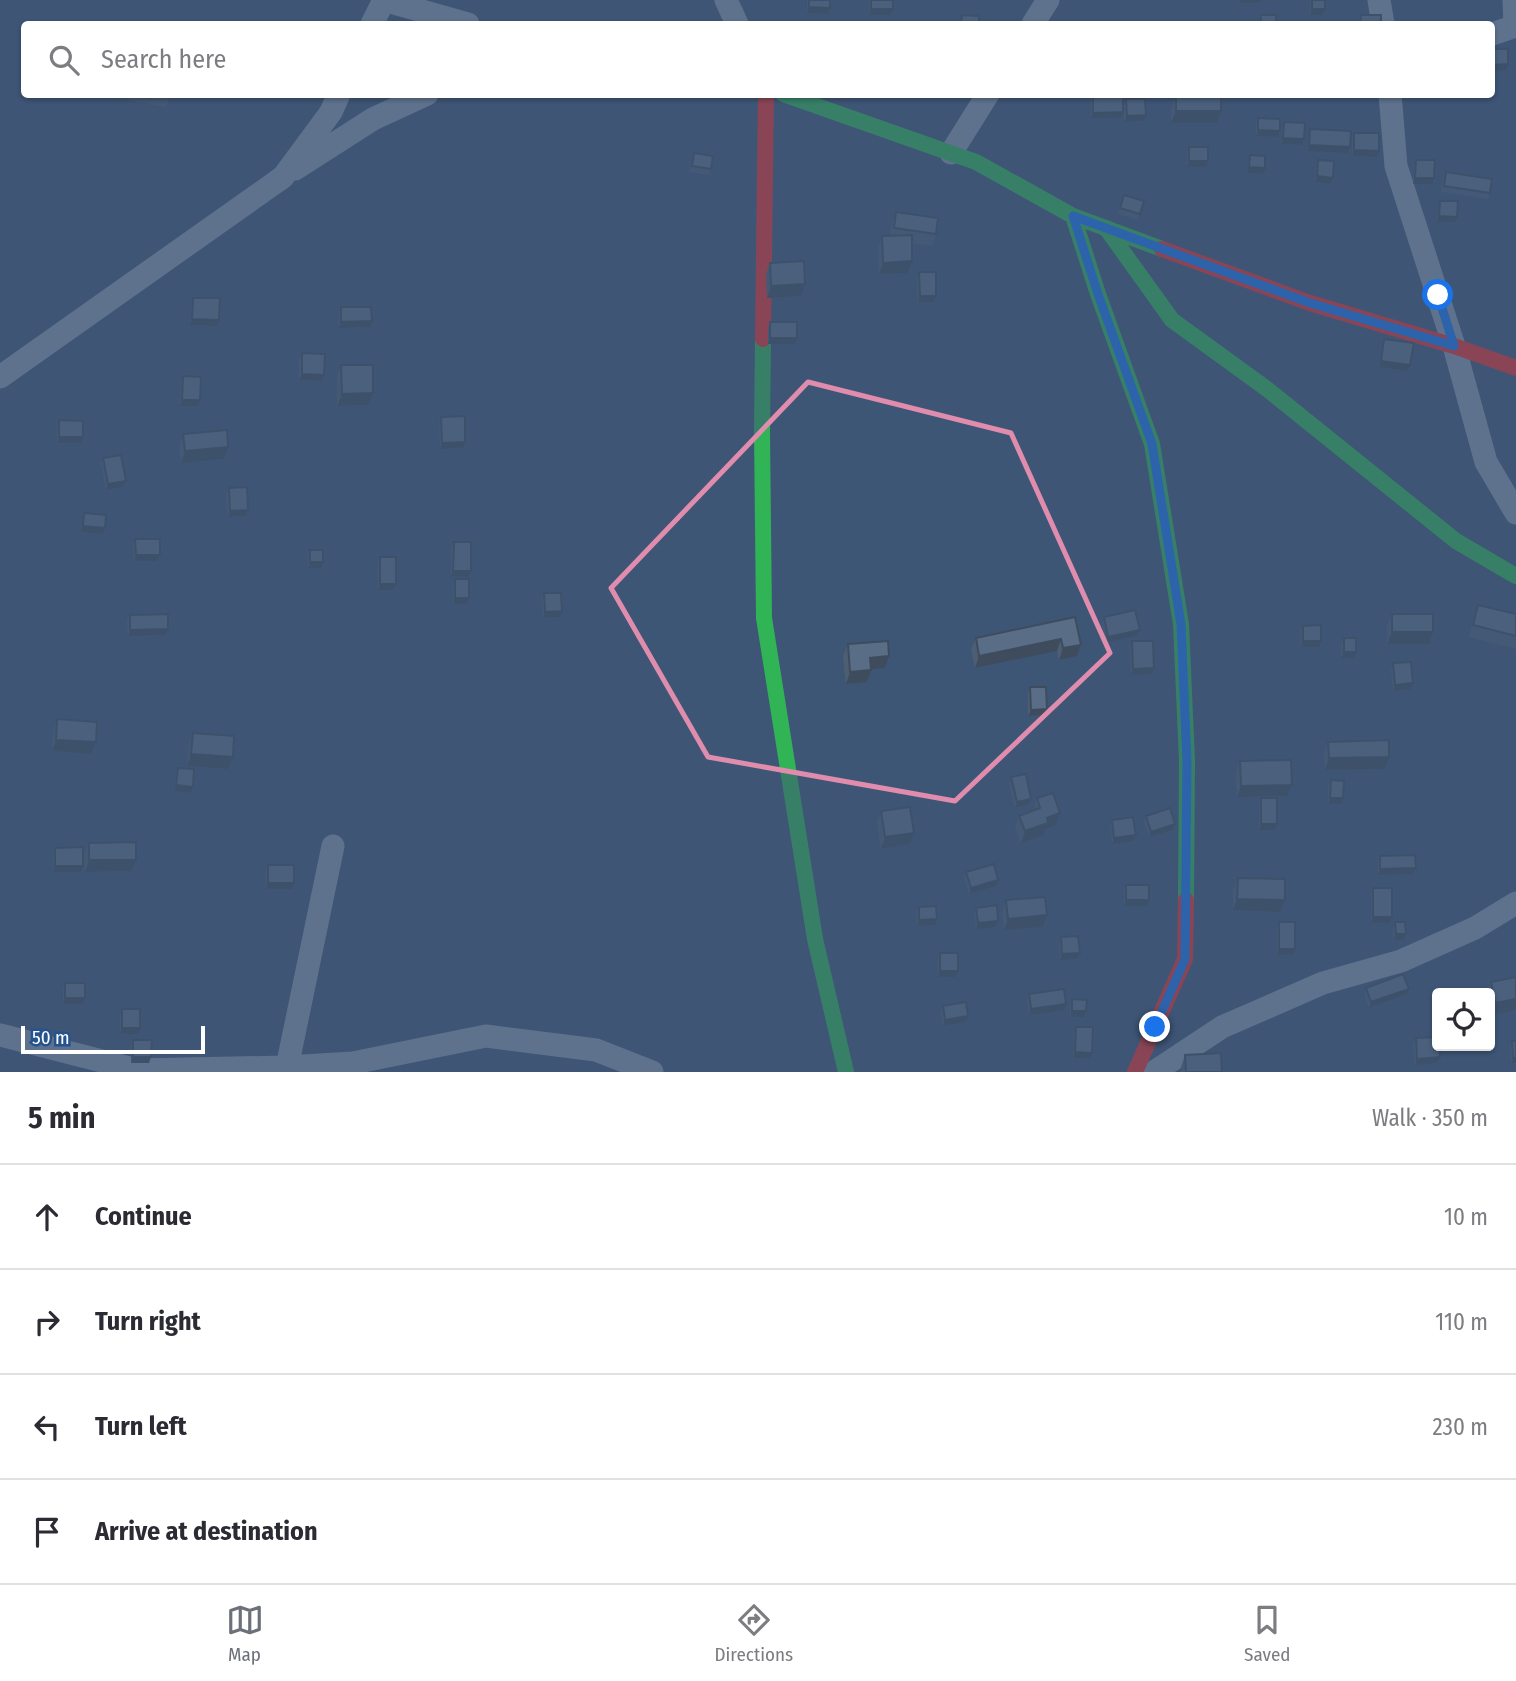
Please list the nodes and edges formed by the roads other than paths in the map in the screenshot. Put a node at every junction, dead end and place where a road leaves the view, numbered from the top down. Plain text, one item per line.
1 (384, 0) edge
2 (726, 0) edge
3 (1048, 0) edge
4 (1379, 0) edge
5 (1514, 0) edge
6 (374, 21) edge
7 (458, 21) edge
8 (736, 21) edge
9 (1034, 21) edge
10 (1382, 21) edge
11 (1515, 26) edge
12 (1495, 33) edge
13 (337, 98) edge
14 (418, 98) edge
15 (766, 98) edge
16 (794, 98) edge
17 (985, 98) edge
18 (1390, 98) edge
19 (951, 153) junction
20 (283, 177) junction
21 (1073, 216) junction
22 (1106, 228) junction
23 (1454, 346) junction
24 (1516, 368) edge
25 (0, 377) edge
26 (1516, 513) edge
27 (1516, 576) edge
28 (333, 846) dead end
29 (1516, 903) edge
30 (0, 1035) edge
31 (286, 1070) edge
32 (652, 1072) edge
33 (846, 1072) edge
34 (1135, 1072) edge
35 (1154, 1072) edge

1 - 6 street
1 - 7 street
2 - 8 street
3 - 9 street
4 - 10 street
5 - 11 street
11 - 12 street
13 - 20 street
14 - 20 street
15 - 33 street
16 - 19 street
17 - 19 street
18 - 23 street
19 - 21 street
20 - 25 street
21 - 22 street
21 - 34 street
22 - 23 street
22 - 27 street
23 - 24 street
23 - 26 street
28 - 31 street
29 - 35 street
30 - 31 street
31 - 32 street

